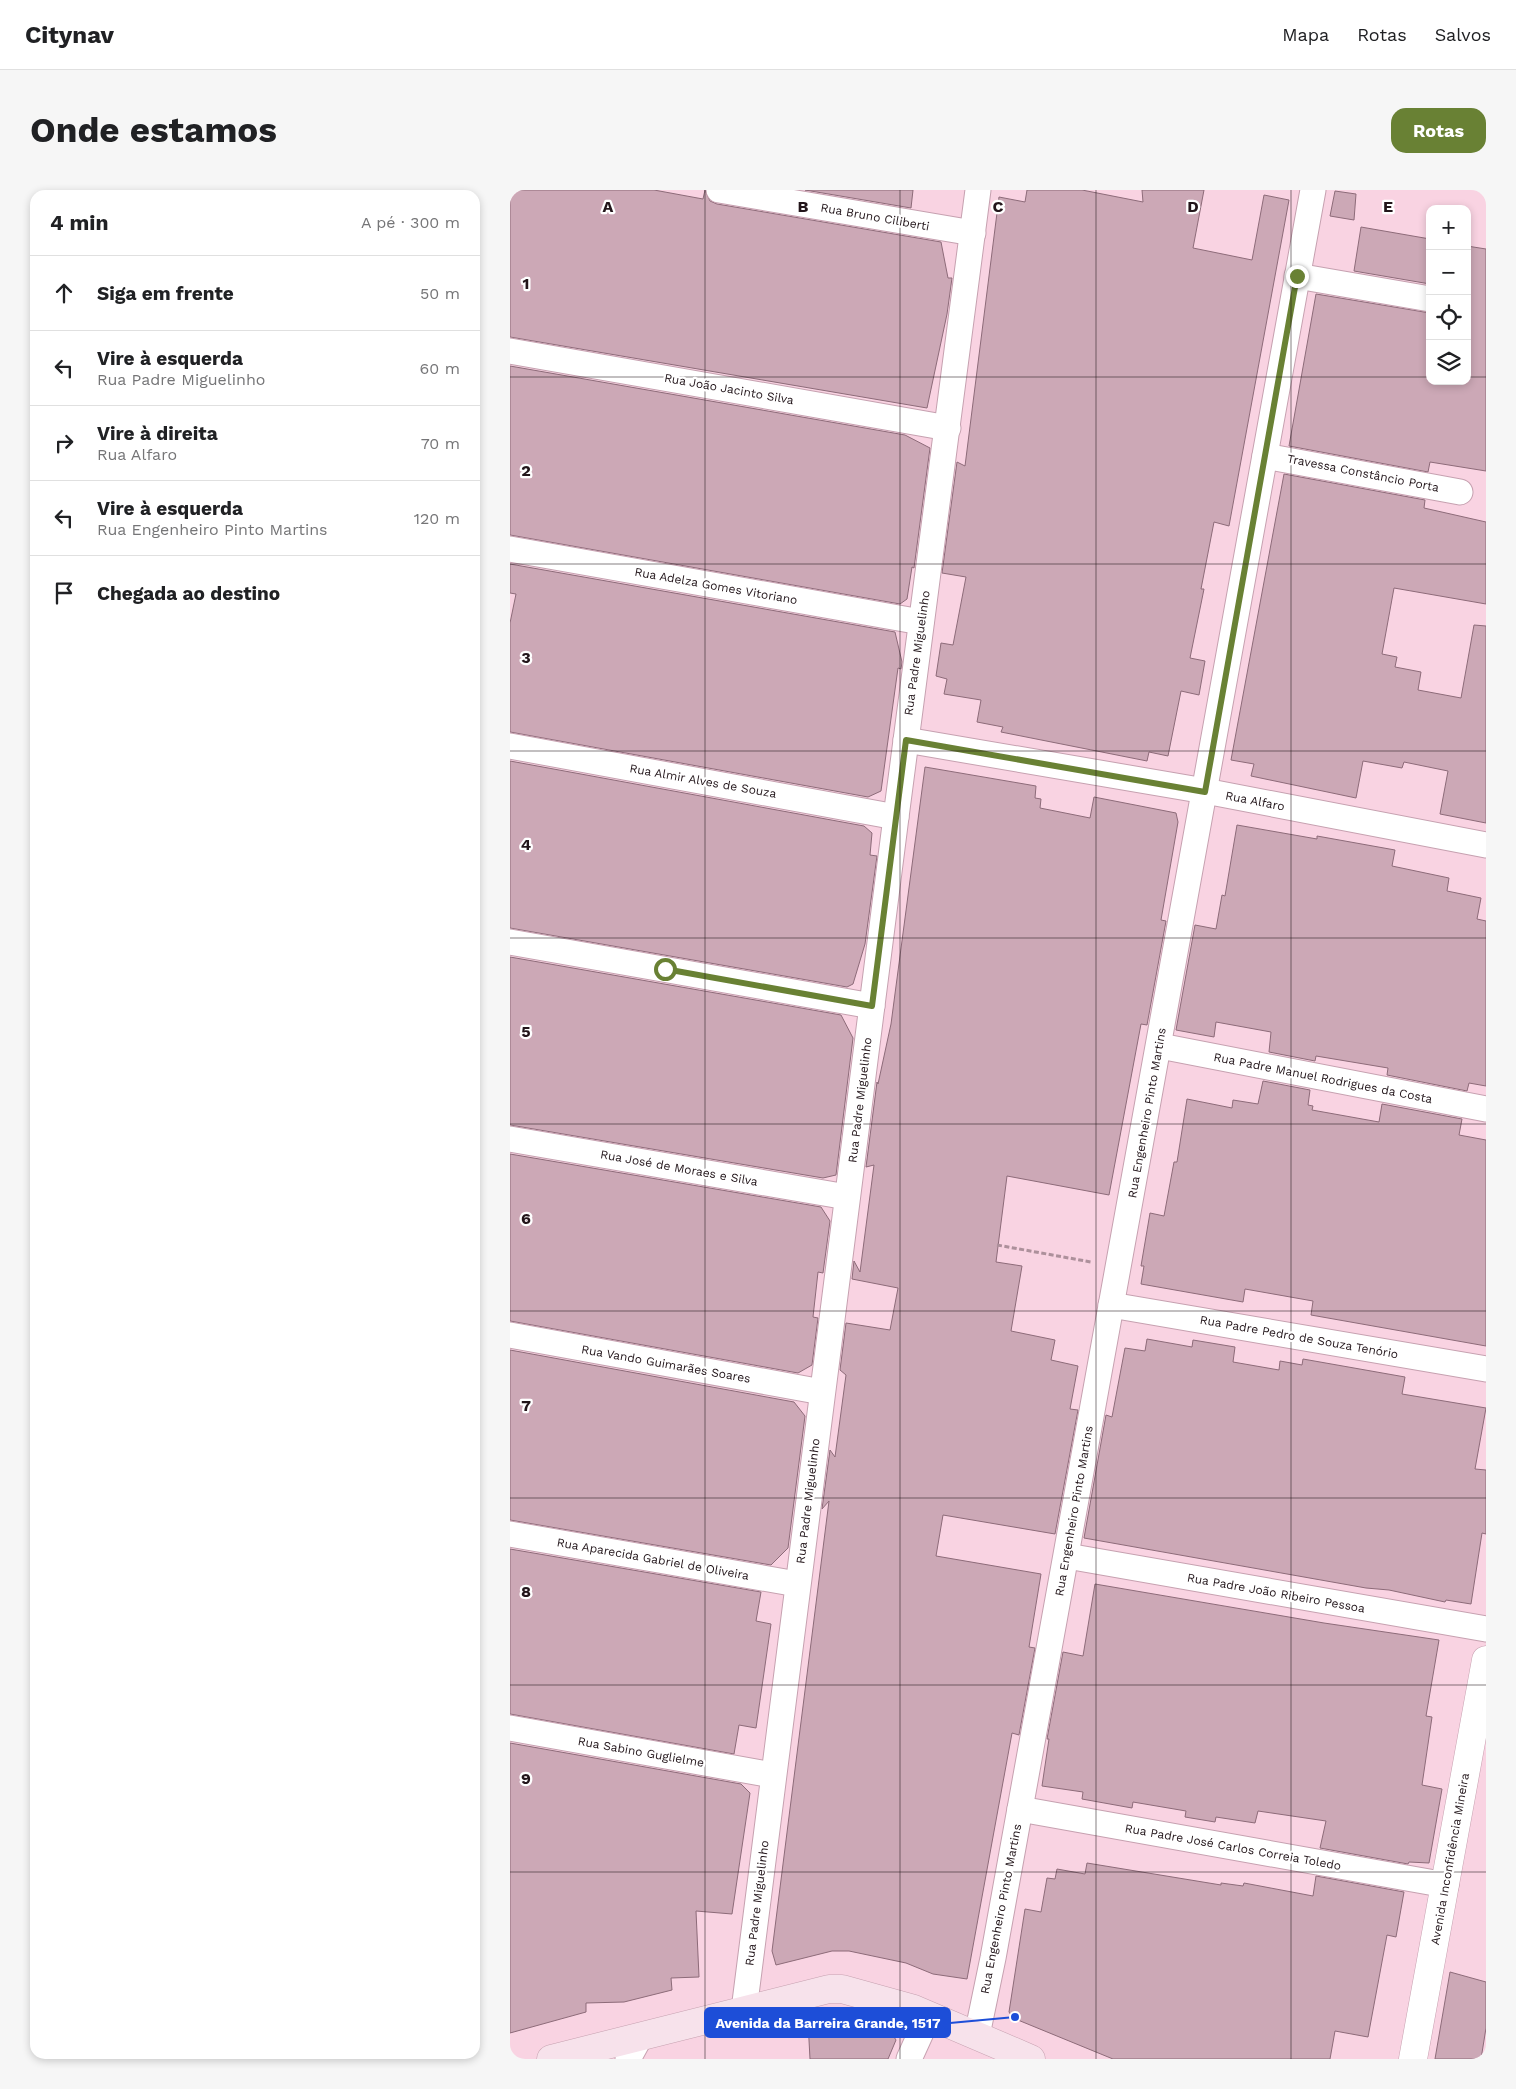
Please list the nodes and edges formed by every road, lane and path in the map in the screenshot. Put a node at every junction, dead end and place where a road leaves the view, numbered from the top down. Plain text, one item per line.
1 (719, 190) edge
2 (978, 190) edge
3 (1313, 190) edge
4 (972, 234) junction
5 (1297, 276) junction
6 (1426, 298) edge
7 (510, 351) edge
8 (948, 428) junction
9 (1265, 456) junction
10 (1460, 492) dead end
11 (510, 549) edge
12 (921, 622) junction
13 (906, 740) junction
14 (510, 746) edge
15 (1205, 792) junction
16 (896, 817) junction
17 (1486, 845) edge
18 (510, 942) edge
19 (872, 1006) junction
20 (1160, 1046) junction
21 (1486, 1109) edge
22 (510, 1139) edge
23 (847, 1197) junction
24 (997, 1244) dead end
25 (1119, 1267) junction
26 (1111, 1305) junction
27 (510, 1336) edge
28 (1486, 1369) edge
29 (822, 1392) junction
30 (510, 1534) edge
31 (1066, 1556) junction
32 (797, 1584) junction
33 (1486, 1629) edge
34 (1486, 1660) edge
35 (1481, 1718) edge
36 (510, 1728) edge
37 (772, 1775) junction
38 (1020, 1809) junction
39 (1446, 1885) junction
40 (744, 2010) junction
41 (928, 2015) junction
42 (977, 2035) junction
43 (634, 2048) edge
44 (551, 2059) edge
45 (909, 2059) edge
46 (1031, 2059) edge
47 (1413, 2059) edge

1 - 4 street, Rua Bruno Ciliberti
2 - 4 street, Rua Padre Miguelinho
3 - 5 street, Rua Engenheiro Pinto Martins
4 - 8 street, Rua Padre Miguelinho
5 - 6 street
5 - 9 street, Rua Engenheiro Pinto Martins
7 - 8 street, Rua João Jacinto Silva
8 - 12 street, Rua Padre Miguelinho
9 - 10 street, Travessa Constâncio Porta
9 - 15 street, Rua Engenheiro Pinto Martins
11 - 12 street, Rua Adelza Gomes Vitoriano
12 - 13 street, Rua Padre Miguelinho
13 - 15 street, Rua Alfaro
13 - 16 street, Rua Padre Miguelinho
14 - 16 street, Rua Almir Alves de Souza
15 - 17 street, Rua Alfaro
15 - 20 street, Rua Engenheiro Pinto Martins
16 - 19 street, Rua Padre Miguelinho
18 - 19 street
19 - 23 street, Rua Padre Miguelinho
20 - 21 street, Rua Padre Manuel Rodrigues da Costa
20 - 25 street, Rua Engenheiro Pinto Martins
22 - 23 street, Rua José de Moraes e Silva
23 - 29 street, Rua Padre Miguelinho
24 - 25 path
25 - 26 street, Rua Engenheiro Pinto Martins
26 - 28 street, Rua Padre Pedro de Souza Tenório
26 - 31 street, Rua Engenheiro Pinto Martins
27 - 29 street, Rua Vando Guimarães Soares
29 - 32 street, Rua Padre Miguelinho
30 - 32 street, Rua Aparecida Gabriel de Oliveira
31 - 33 street, Rua Padre João Ribeiro Pessoa
31 - 38 street, Rua Engenheiro Pinto Martins
32 - 37 street, Rua Padre Miguelinho
34 - 35 street, Avenida Inconfidência Mineira
35 - 39 street, Avenida Inconfidência Mineira
36 - 37 street, Rua Sabino Guglielme
37 - 40 street, Rua Padre Miguelinho
38 - 39 street, Rua Padre José Carlos Correia Toledo
38 - 42 street, Rua Engenheiro Pinto Martins
39 - 47 street, Avenida Inconfidência Mineira
40 - 41 main road
40 - 43 main road
41 - 42 main road
41 - 45 street
42 - 46 main road
43 - 44 main road

